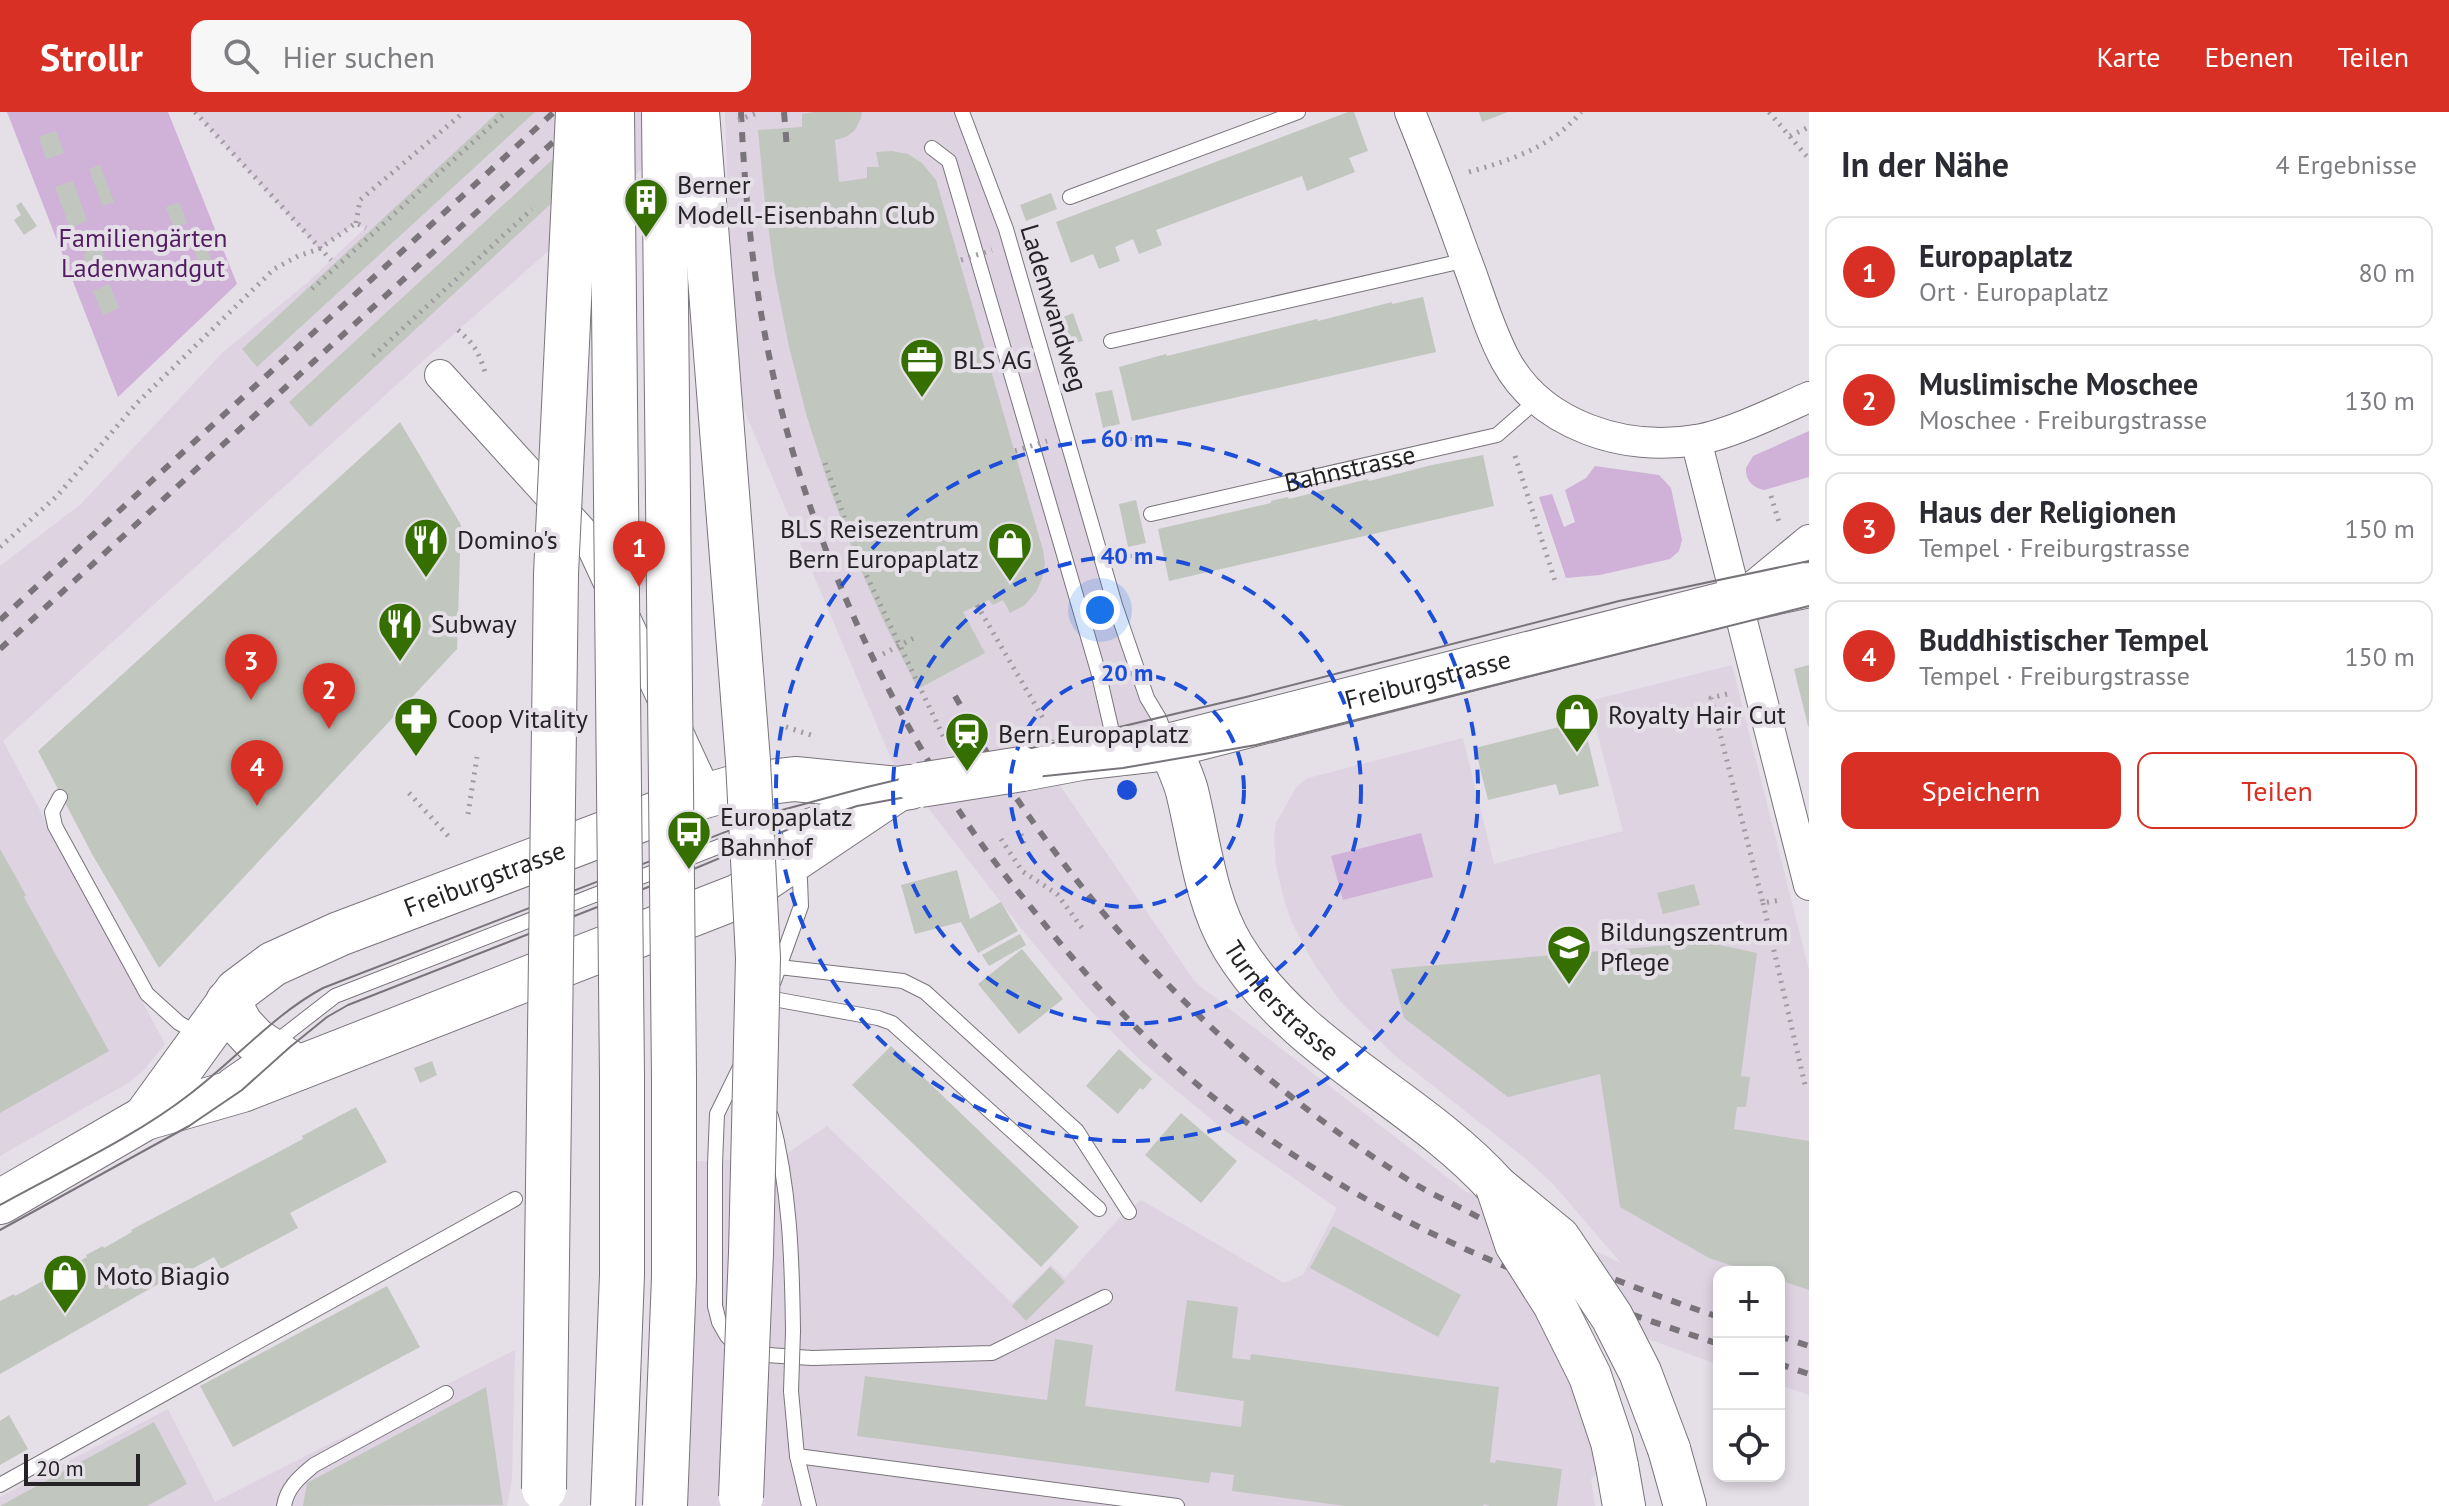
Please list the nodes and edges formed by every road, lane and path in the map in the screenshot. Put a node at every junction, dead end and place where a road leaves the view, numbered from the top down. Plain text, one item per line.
1 (195, 112) edge
2 (464, 112) edge
3 (506, 112) edge
4 (578, 112) edge
5 (612, 112) edge
6 (664, 112) edge
7 (697, 112) edge
8 (962, 112) edge
9 (1298, 112) edge
10 (1410, 112) edge
11 (1769, 112) edge
12 (1579, 113) edge
13 (1809, 127) edge
14 (1790, 136) junction
15 (932, 148) dead end
16 (1809, 159) edge
17 (1437, 181) junction
18 (1070, 197) dead end
19 (356, 223) junction
20 (366, 228) dead end
21 (319, 249) junction
22 (992, 250) dead end
23 (331, 260) dead end
24 (961, 260) dead end
25 (1467, 260) junction
26 (312, 289) dead end
27 (432, 301) dead end
28 (458, 330) dead end
29 (1111, 341) dead end
30 (473, 343) dead end
31 (373, 356) dead end
32 (440, 375) dead end
33 (1809, 397) edge
34 (1537, 400) junction
35 (1506, 428) junction
36 (1696, 440) junction
37 (1047, 441) dead end
38 (1015, 451) dead end
39 (825, 463) dead end
40 (1151, 514) dead end
41 (1809, 540) edge
42 (0, 547) edge
43 (1556, 584) dead end
44 (1809, 585) edge
45 (1736, 601) junction
46 (977, 605) dead end
47 (914, 638) dead end
48 (899, 646) junction
49 (883, 654) dead end
50 (1726, 683) dead end
51 (1044, 720) dead end
52 (941, 733) dead end
53 (1170, 746) junction
54 (1117, 754) junction
55 (477, 757) dead end
56 (909, 787) junction
57 (409, 793) dead end
58 (707, 795) junction
59 (60, 797) dead end
60 (468, 814) dead end
61 (1021, 834) dead end
62 (450, 838) dead end
63 (1001, 839) dead end
64 (792, 841) junction
65 (1025, 847) dead end
66 (1805, 888) edge
67 (1763, 903) junction
68 (1085, 932) dead end
69 (779, 967) junction
70 (768, 998) junction
71 (228, 1002) junction
72 (204, 1037) junction
73 (753, 1042) junction
74 (283, 1058) junction
75 (1809, 1084) edge
76 (145, 1118) junction
77 (1497, 1187) junction
78 (515, 1199) dead end
79 (0, 1202) edge
80 (1099, 1209) dead end
81 (1129, 1212) dead end
82 (1105, 1297) dead end
83 (446, 1393) dead end
84 (797, 1456) junction
85 (0, 1485) edge
86 (1620, 1486) edge
87 (544, 1489) dead end
88 (741, 1497) dead end
89 (284, 1506) edge
90 (613, 1506) edge
91 (665, 1506) edge
92 (809, 1506) edge
93 (1177, 1506) edge
94 (1685, 1506) edge

1 - 21 path
2 - 19 path
3 - 26 path
4 - 87 main road, bridge
5 - 90 main road, bridge
6 - 91 main road, bridge
7 - 88 main road, bridge
8 - 53 lane, Ladenwandweg
9 - 18 lane
10 - 17 street
11 - 14 path
12 - 17 path
13 - 14 path
14 - 16 path
15 - 54 lane
17 - 25 street
19 - 20 path
19 - 21 path
21 - 23 path
21 - 42 path
22 - 24 path, bridge
25 - 29 lane
25 - 34 street
27 - 31 path
28 - 30 path
32 - 58 street
33 - 36 street
34 - 35 lane, Bahnstrasse
34 - 36 street
35 - 40 lane, Bahnstrasse
35 - 43 path
36 - 45 street
37 - 38 path, bridge
39 - 48 path
41 - 45 street, Freiburgstrasse
44 - 45 main road
45 - 53 main road, Freiburgstrasse
45 - 66 street
46 - 51 path
47 - 48 path
48 - 49 path
48 - 52 path
50 - 67 path
53 - 54 main road, Freiburgstrasse
53 - 77 main road, Turnierstrasse
54 - 56 main road, Freiburgstrasse, bridge
55 - 60 path
56 - 58 main road, Freiburgstrasse
56 - 64 main road, Freiburgstrasse
57 - 62 path
58 - 71 main road, Freiburgstrasse
59 - 72 lane
61 - 65 path
63 - 68 path
64 - 69 lane
64 - 74 main road, Freiburgstrasse
66 - 67 path
67 - 75 path
69 - 70 lane
69 - 81 lane
70 - 73 lane
70 - 80 lane
71 - 72 main road, Freiburgstrasse
71 - 74 main road
72 - 76 main road, Freiburgstrasse
73 - 82 lane
73 - 84 lane, bridge
74 - 76 main road, Freiburgstrasse
76 - 79 main road, Freiburgstrasse
77 - 86 main road, Turnierstrasse, bridge
77 - 94 main road, Turnierstrasse, bridge
78 - 85 lane
83 - 89 lane
84 - 92 lane
84 - 93 lane

